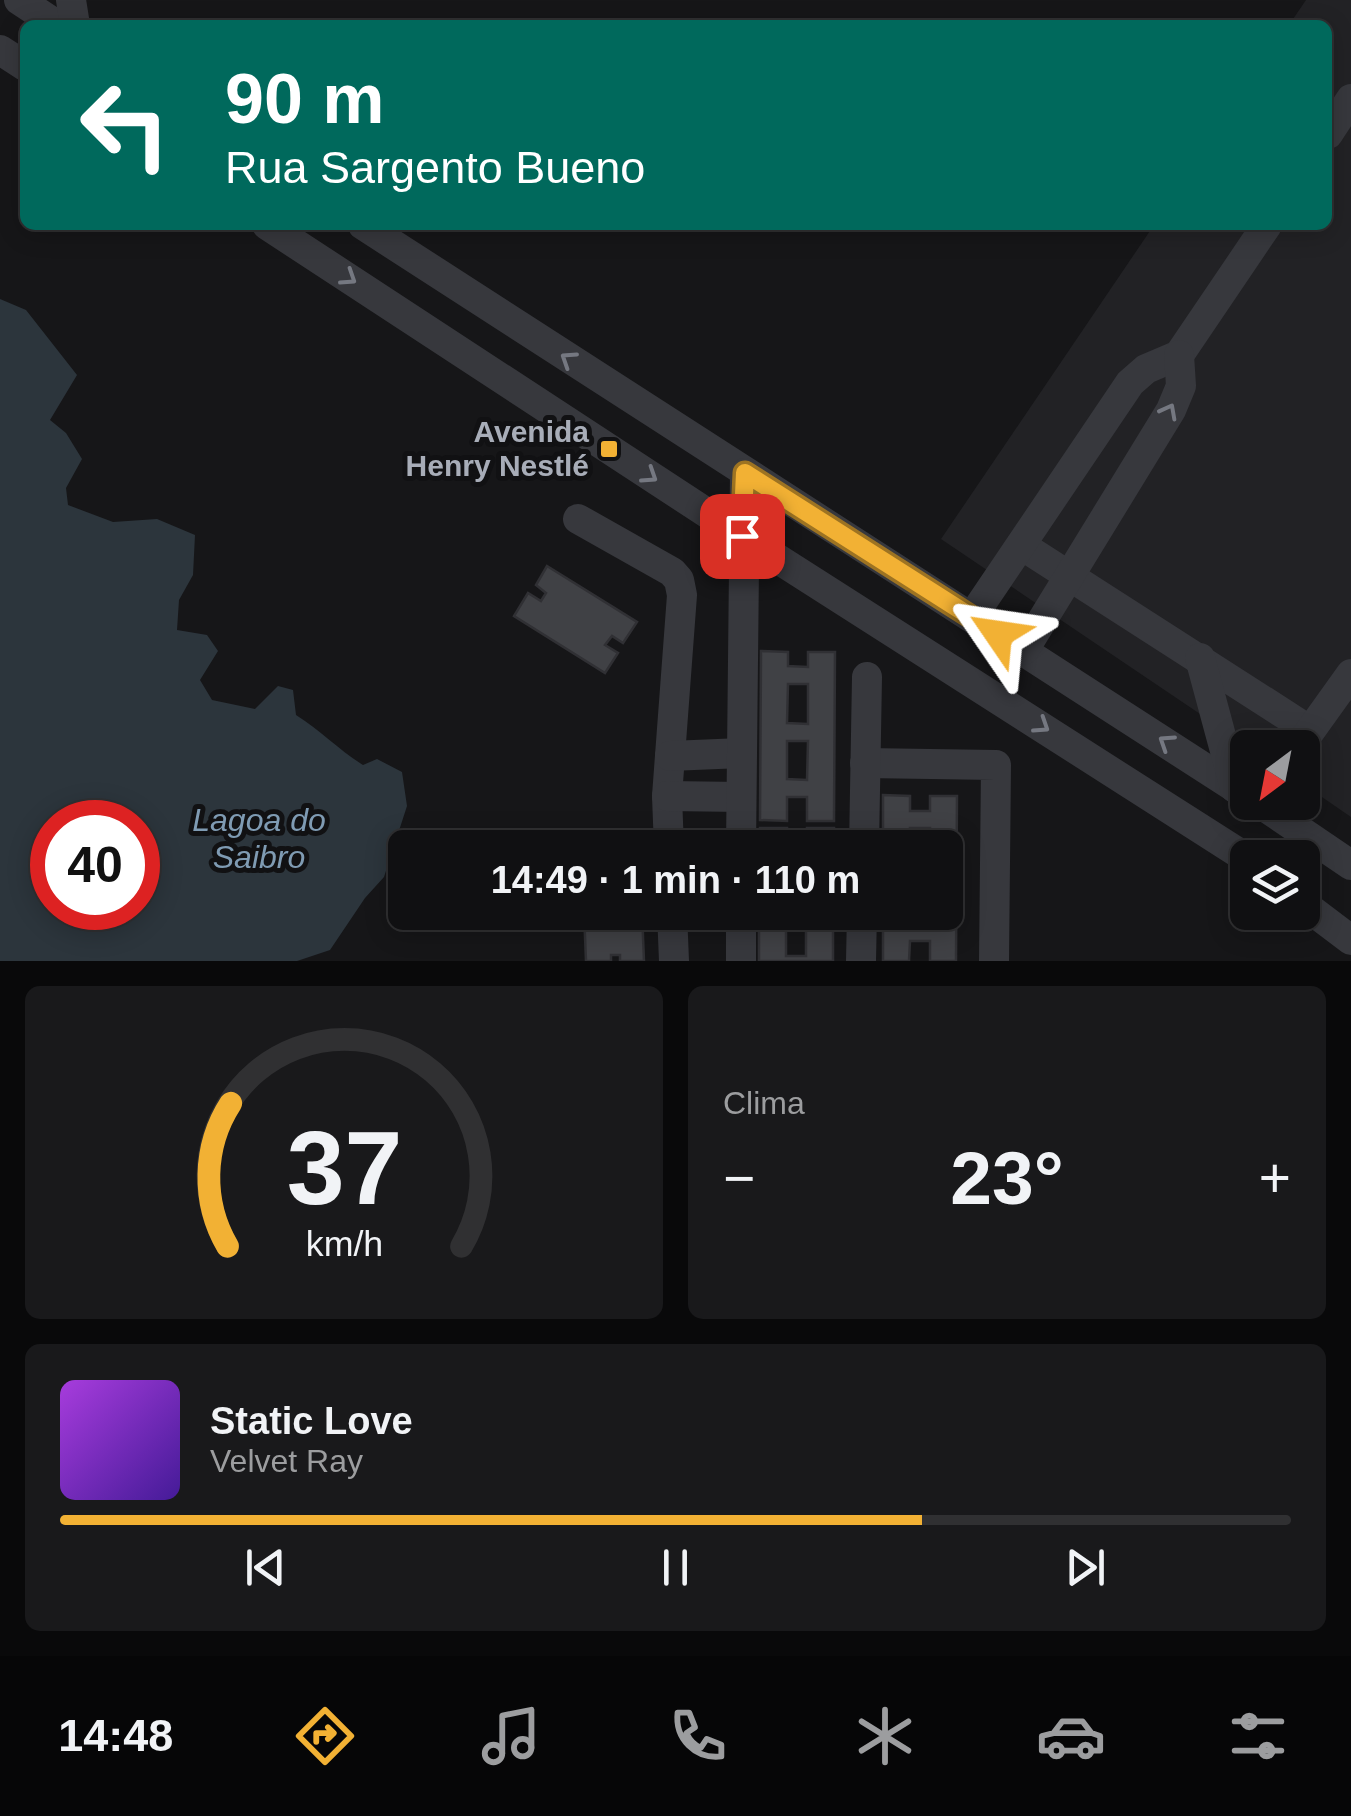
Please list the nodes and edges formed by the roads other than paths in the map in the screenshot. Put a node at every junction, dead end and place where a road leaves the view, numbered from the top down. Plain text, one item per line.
1 (19, 0) edge
2 (50, 20) edge
3 (1351, 99) edge
4 (1332, 128) edge
5 (275, 230) edge
6 (371, 230) edge
7 (1263, 230) edge
8 (1179, 356) junction
9 (1105, 420) junction
10 (1148, 447) junction
11 (745, 473) junction
12 (578, 519) dead end
13 (742, 536) junction
14 (1021, 545) junction
15 (1070, 575) junction
16 (972, 617) junction
17 (1024, 650) junction
18 (1200, 658) junction
19 (1351, 674) edge
20 (868, 676) dead end
21 (1292, 730) edge
22 (1311, 730) edge
23 (1230, 739) edge
24 (742, 754) junction
25 (670, 756) junction
26 (866, 763) junction
27 (1230, 784) edge
28 (667, 796) junction
29 (742, 798) junction
30 (1285, 820) edge
31 (668, 830) edge
32 (741, 830) edge
33 (864, 830) edge
34 (1230, 848) edge
35 (1351, 865) edge
36 (1320, 905) edge
37 (1320, 917) edge
38 (1351, 925) edge
39 (673, 930) edge
40 (741, 930) edge
41 (862, 930) edge
42 (1351, 940) edge
43 (674, 961) edge
44 (741, 961) edge
45 (862, 961) edge
46 (994, 961) edge

1 - 2 street
3 - 4 street
5 -> 13 street
11 -> 6 street
7 - 8 street
8 - 9 street
10 -> 8 street
9 - 10 street
9 - 14 street
10 - 15 street
11 - 13 street
11 - 16 street
12 - 25 street
13 - 24 street
13 -> 34 street
14 - 15 street
14 - 16 street
15 - 17 street
15 - 18 street
16 - 17 street
27 -> 17 street
18 - 21 street
18 - 23 street
19 - 22 street
20 - 26 street
24 - 25 street
24 - 29 street
25 - 28 street
26 - 33 street
26 - 46 street
28 - 29 street
28 - 31 street
29 - 32 street
30 - 35 street
36 - 38 street
37 - 42 street
39 - 43 street
40 - 44 street
41 - 45 street

